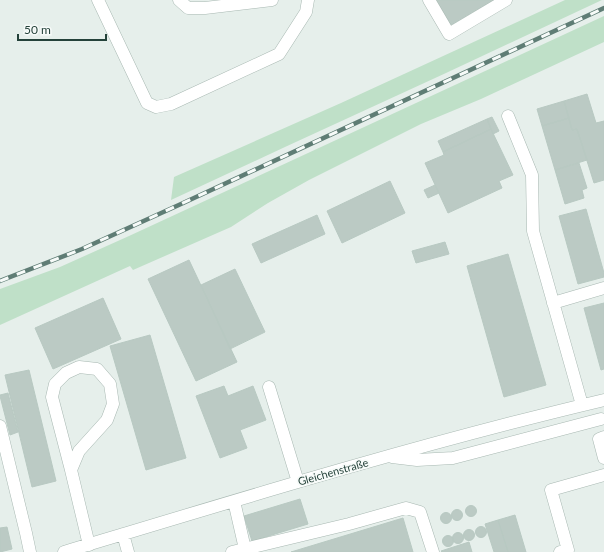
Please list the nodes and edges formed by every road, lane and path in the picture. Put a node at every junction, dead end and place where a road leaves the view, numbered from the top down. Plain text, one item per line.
1 (98, 0) edge
2 (179, 0) edge
3 (272, 0) edge
4 (308, 0) edge
5 (429, 0) edge
6 (506, 0) edge
7 (508, 116) dead end
8 (604, 288) edge
9 (553, 303) junction
10 (269, 387) dead end
11 (600, 401) edge
12 (582, 405) junction
13 (603, 424) edge
14 (0, 426) edge
15 (604, 437) edge
16 (385, 457) junction
17 (604, 458) edge
18 (71, 470) junction
19 (604, 475) edge
20 (298, 482) junction
21 (234, 501) junction
22 (123, 534) junction
23 (97, 546) edge
24 (245, 549) junction
25 (30, 552) edge
26 (64, 552) edge
27 (128, 552) edge
28 (232, 552) edge
29 (433, 552) edge
30 (560, 552) edge

1 - 4 street
2 - 3 street
5 - 6 street
7 - 9 street
8 - 9 street
9 - 12 street
10 - 20 street
11 - 12 street, Gleichenstraße
11 - 13 street
12 - 16 street, Gleichenstraße
13 - 16 street
14 - 25 street
15 - 17 street
16 - 20 street, Gleichenstraße
18 - 18 street
18 - 23 street
19 - 30 street
20 - 21 street, Gleichenstraße
21 - 22 street, Gleichenstraße
21 - 24 street
22 - 23 street, Gleichenstraße
22 - 27 street
23 - 26 street, Gleichenstraße
24 - 28 street
24 - 29 street

